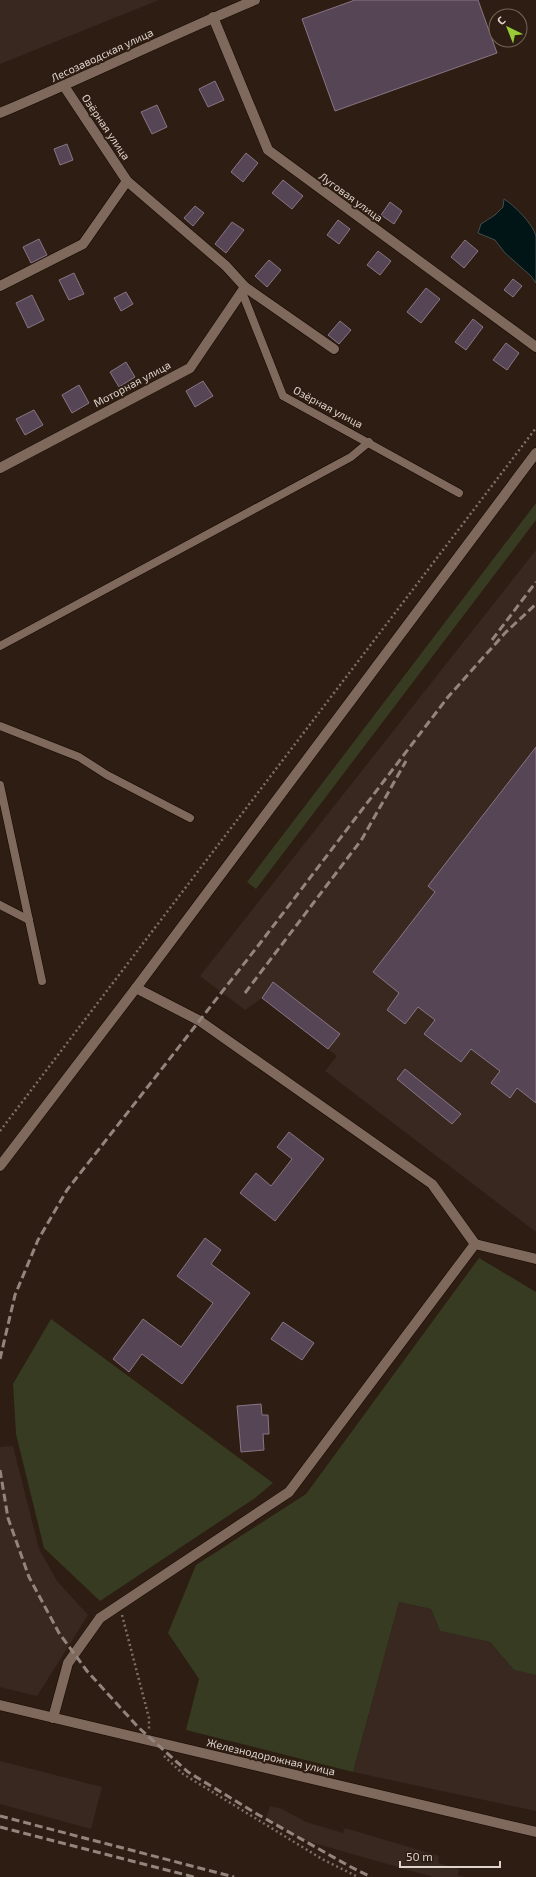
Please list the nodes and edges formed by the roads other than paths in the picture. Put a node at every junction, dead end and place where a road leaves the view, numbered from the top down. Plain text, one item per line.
1 (255, 0) edge
2 (213, 17) junction
3 (64, 86) junction
4 (0, 113) edge
5 (127, 181) junction
6 (0, 286) edge
7 (243, 290) junction
8 (536, 347) edge
9 (334, 349) dead end
10 (369, 442) junction
11 (536, 453) edge
12 (0, 468) edge
13 (459, 493) dead end
14 (0, 646) edge
15 (0, 726) edge
16 (0, 785) edge
17 (190, 818) dead end
18 (0, 905) edge
19 (29, 920) junction
20 (42, 981) dead end
21 (136, 988) junction
22 (0, 1166) edge
23 (475, 1244) junction
24 (536, 1260) edge
25 (0, 1706) edge
26 (52, 1718) junction
27 (536, 1832) edge

1 - 2 street, Лесозаводская улица
2 - 3 street, Лесозаводская улица
2 - 8 street, Луговая улица
3 - 4 street, Лесозаводская улица
3 - 5 street, Озёрная улица
5 - 6 street
5 - 7 street, Озёрная улица
7 - 9 street, Озёрная улица
7 - 10 lane, Озёрная улица
7 - 12 street, Моторная улица
10 - 13 lane, Озёрная улица
10 - 14 lane
11 - 21 street
15 - 17 lane
16 - 19 lane
18 - 19 lane
19 - 20 lane
21 - 22 street
21 - 23 street
23 - 24 street
23 - 26 street
25 - 26 street, Железнодорожная улица
26 - 27 street, Железнодорожная улица

